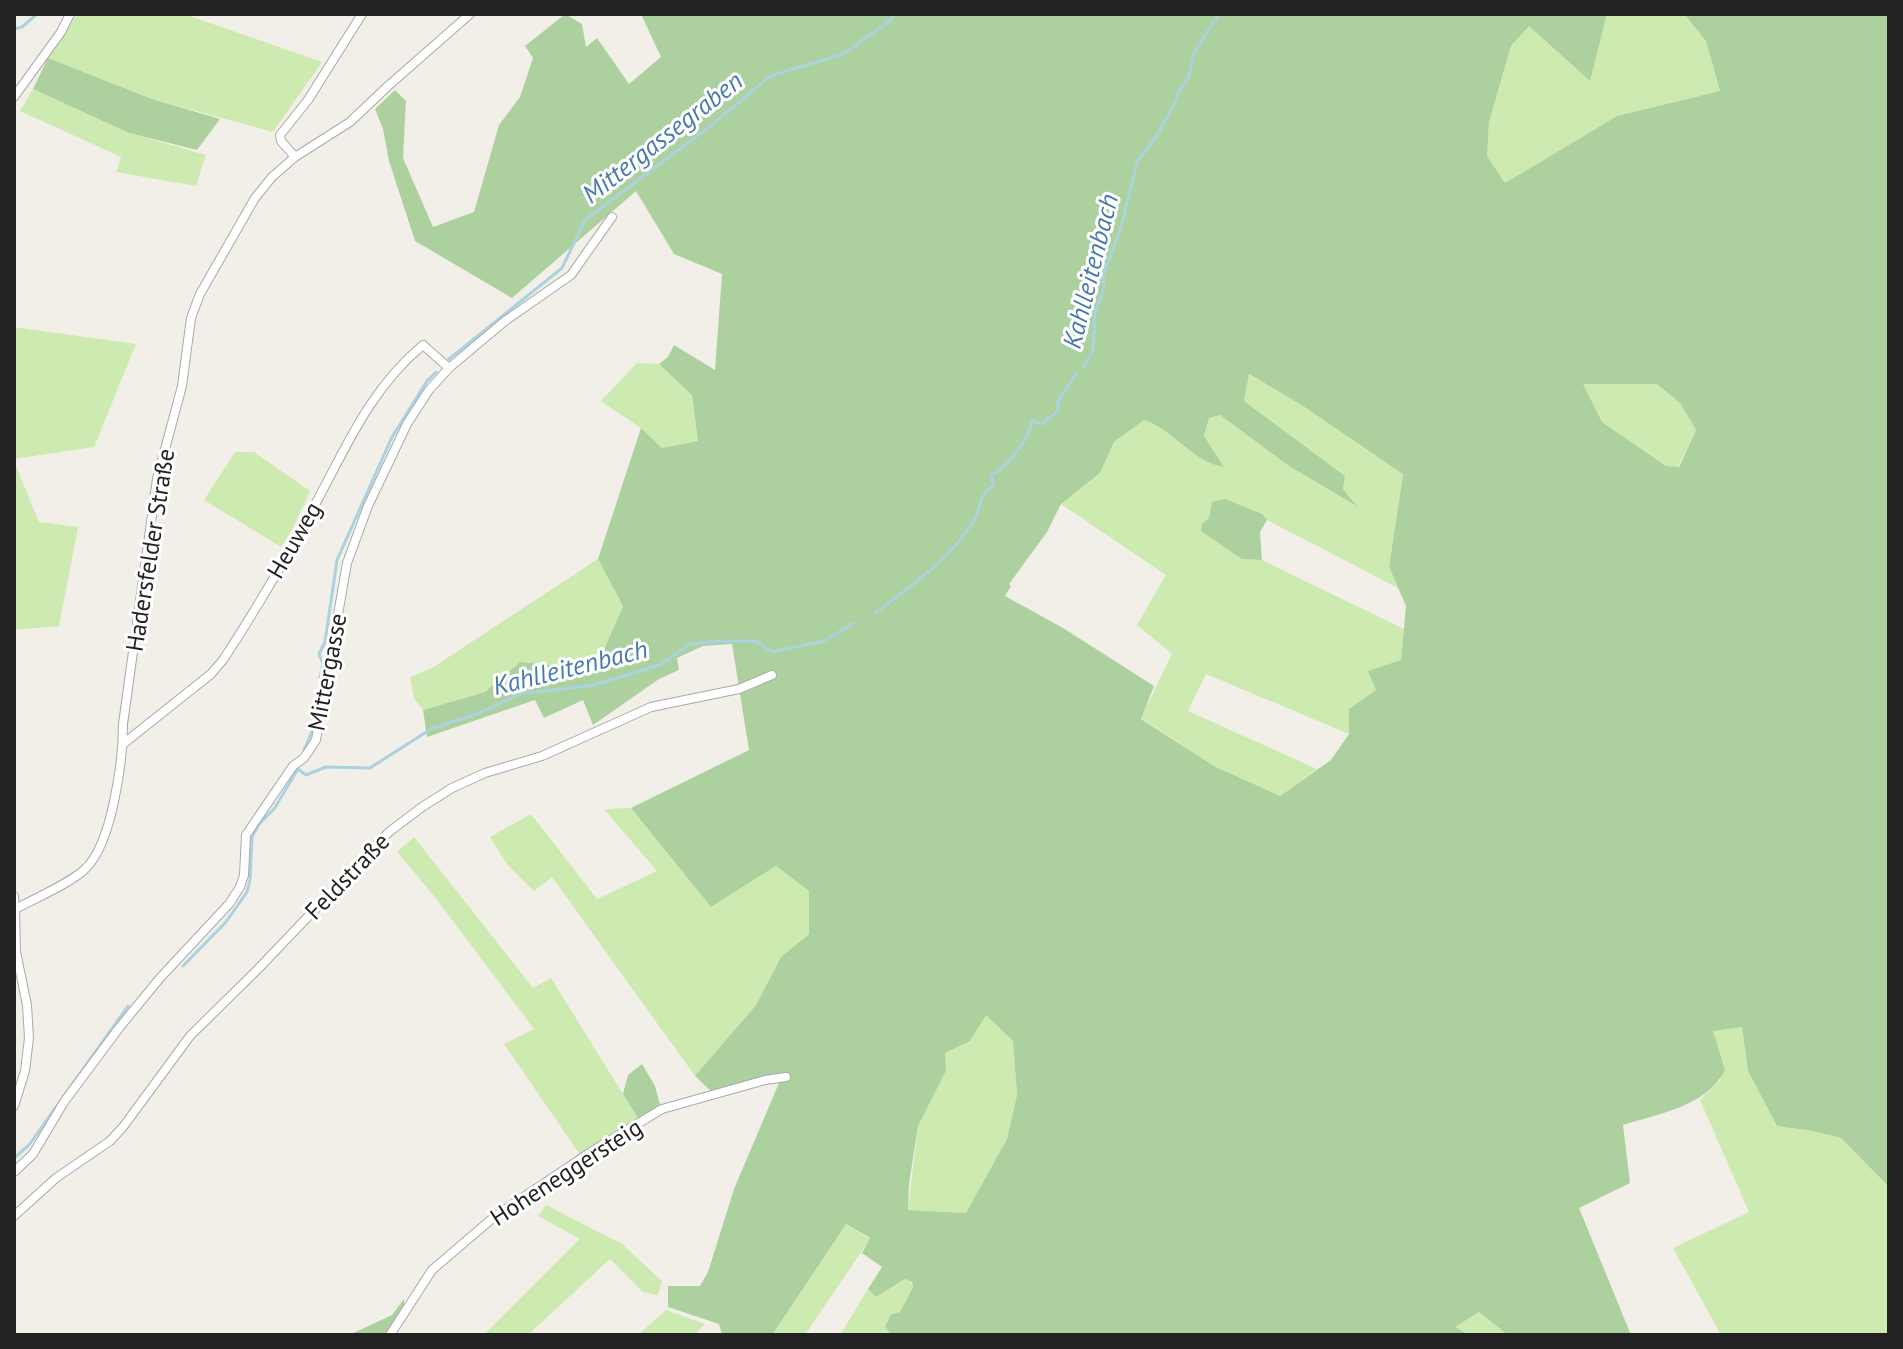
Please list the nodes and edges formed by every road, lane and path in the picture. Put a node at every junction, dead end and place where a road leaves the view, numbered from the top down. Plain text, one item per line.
1 (70, 14) edge
2 (362, 14) edge
3 (470, 14) edge
4 (14, 97) edge
5 (295, 157) junction
6 (612, 217) dead end
7 (449, 368) junction
8 (772, 675) dead end
9 (123, 744) junction
10 (14, 896) edge
11 (15, 909) edge
12 (786, 1077) dead end
13 (14, 1106) edge
14 (14, 1172) edge
15 (14, 1216) edge
16 (390, 1335) edge

1 - 4 street
2 - 5 street
3 - 5 street, Hadersfelder Straße
5 - 9 street, Hadersfelder Straße
6 - 7 street, Mittergasse
7 - 9 street, Heuweg
7 - 14 street, Mittergasse
8 - 15 street, Feldstraße
9 - 11 street, Hadersfelder Straße
10 - 11 street
11 - 13 street
12 - 16 street, Hoheneggersteig

